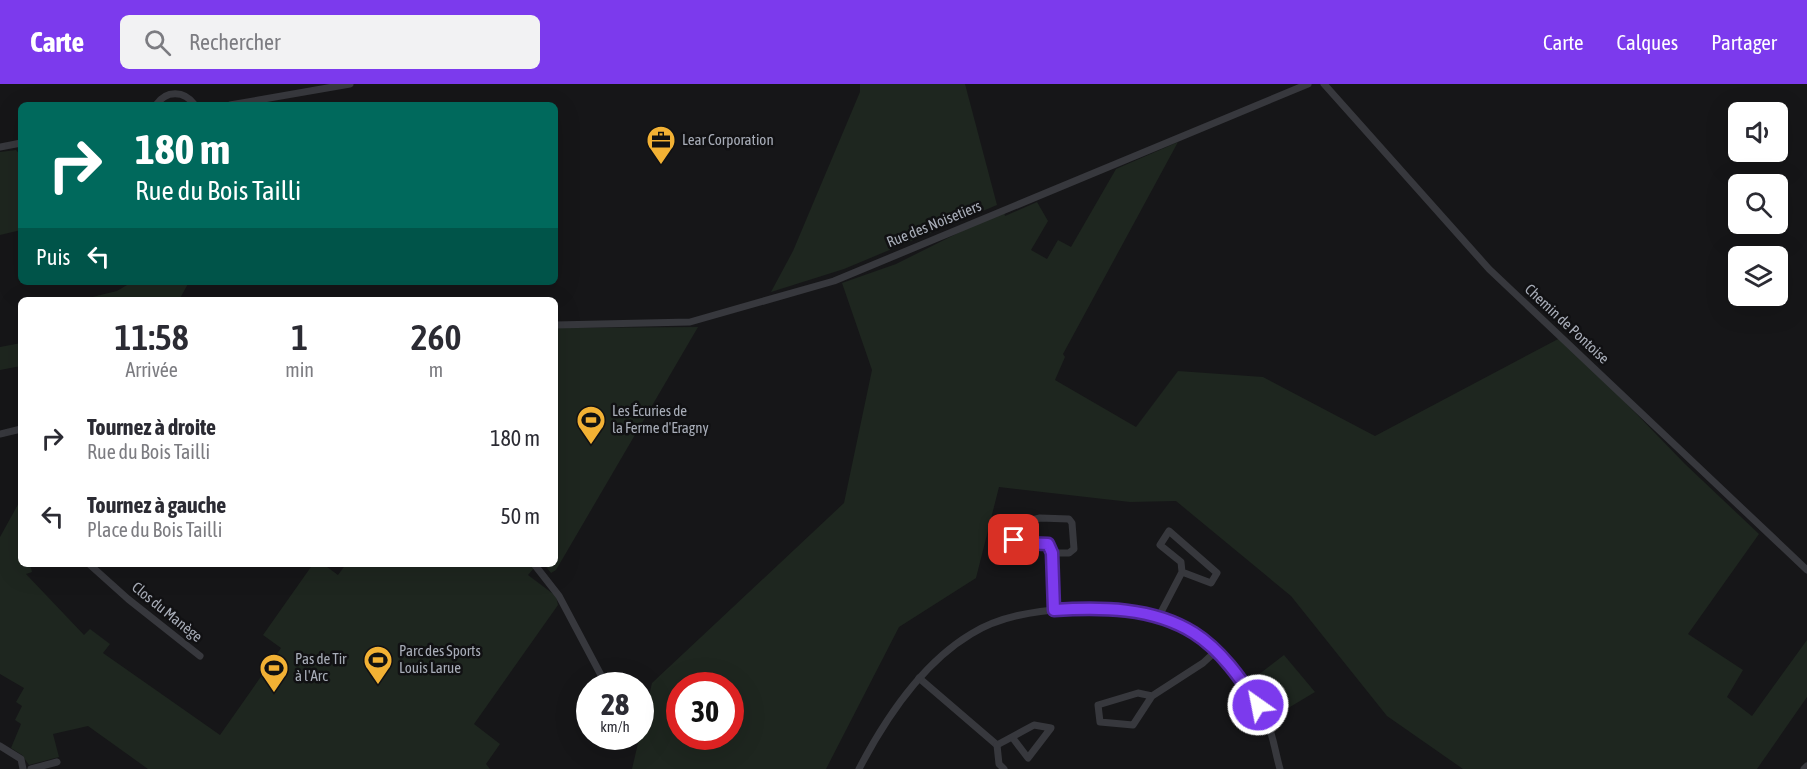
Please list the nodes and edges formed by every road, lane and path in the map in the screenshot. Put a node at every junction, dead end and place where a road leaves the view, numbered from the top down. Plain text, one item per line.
1 (169, 84) edge
2 (350, 84) edge
3 (1308, 84) edge
4 (1324, 84) edge
5 (170, 93) junction
6 (158, 102) edge
7 (192, 102) edge
8 (247, 102) edge
9 (18, 144) edge
10 (0, 147) edge
11 (558, 325) edge
12 (18, 430) edge
13 (0, 434) edge
14 (1052, 553) junction
15 (93, 567) edge
16 (536, 567) edge
17 (1807, 570) edge
18 (1182, 572) junction
19 (1054, 610) junction
20 (1158, 618) junction
21 (1216, 651) junction
22 (200, 656) dead end
23 (599, 672) edge
24 (919, 678) junction
25 (1152, 696) junction
26 (1012, 737) junction
27 (997, 745) junction
28 (0, 746) edge
29 (57, 762) dead end
30 (23, 769) edge
31 (31, 769) edge
32 (859, 769) edge
33 (1004, 769) edge
34 (1280, 769) edge

1 - 5 street
2 - 8 street
3 - 11 street, Rue des Noisetiers
4 - 17 street, Chemin de Pontoise
5 - 6 street
5 - 7 street
9 - 10 street
12 - 13 street
14 - 14 street
14 - 19 street
15 - 22 street, Clos du Manège
16 - 23 street
18 - 18 street
18 - 20 street
19 - 20 street
19 - 24 street
20 - 21 street
21 - 25 street
21 - 34 street
24 - 27 street
24 - 32 street
25 - 25 street
26 - 26 street
26 - 27 street
27 - 33 street
28 - 30 street
29 - 31 street

